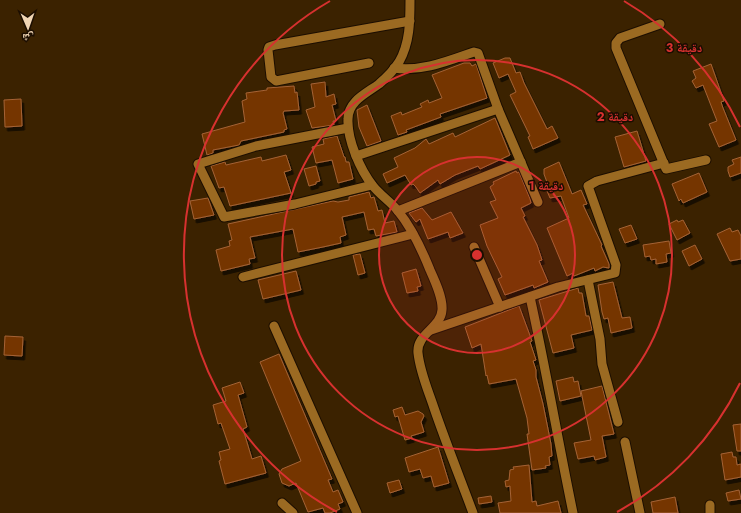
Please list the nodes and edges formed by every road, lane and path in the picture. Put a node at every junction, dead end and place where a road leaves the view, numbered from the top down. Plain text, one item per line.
1 (410, 0) edge
2 (410, 21) junction
3 (660, 24) dead end
4 (369, 63) dead end
5 (394, 68) junction
6 (498, 109) junction
7 (348, 128) junction
8 (356, 156) junction
9 (706, 160) dead end
10 (521, 162) junction
11 (664, 163) junction
12 (372, 185) junction
13 (538, 202) dead end
14 (398, 211) junction
15 (413, 234) junction
16 (474, 247) dead end
17 (244, 277) dead end
18 (588, 280) junction
19 (530, 297) junction
20 (500, 307) junction
21 (274, 326) dead end
22 (430, 330) junction
23 (618, 422) dead end
24 (625, 442) dead end
25 (282, 503) dead end
26 (294, 513) edge
27 (357, 513) edge
28 (472, 513) edge
29 (573, 513) edge
30 (640, 513) edge

1 - 2 street
2 - 4 street
2 - 5 street
3 - 11 street
5 - 6 street
5 - 7 street
6 - 8 street
6 - 10 street
7 - 8 street
7 - 12 street
8 - 12 street
9 - 11 street
10 - 13 street
10 - 14 street
11 - 18 street
12 - 14 street
14 - 15 street
15 - 17 street
15 - 22 street
16 - 20 street
18 - 19 street
18 - 23 street
19 - 20 street
19 - 29 street
20 - 22 street
21 - 27 street
22 - 28 street
24 - 30 street
25 - 26 street

